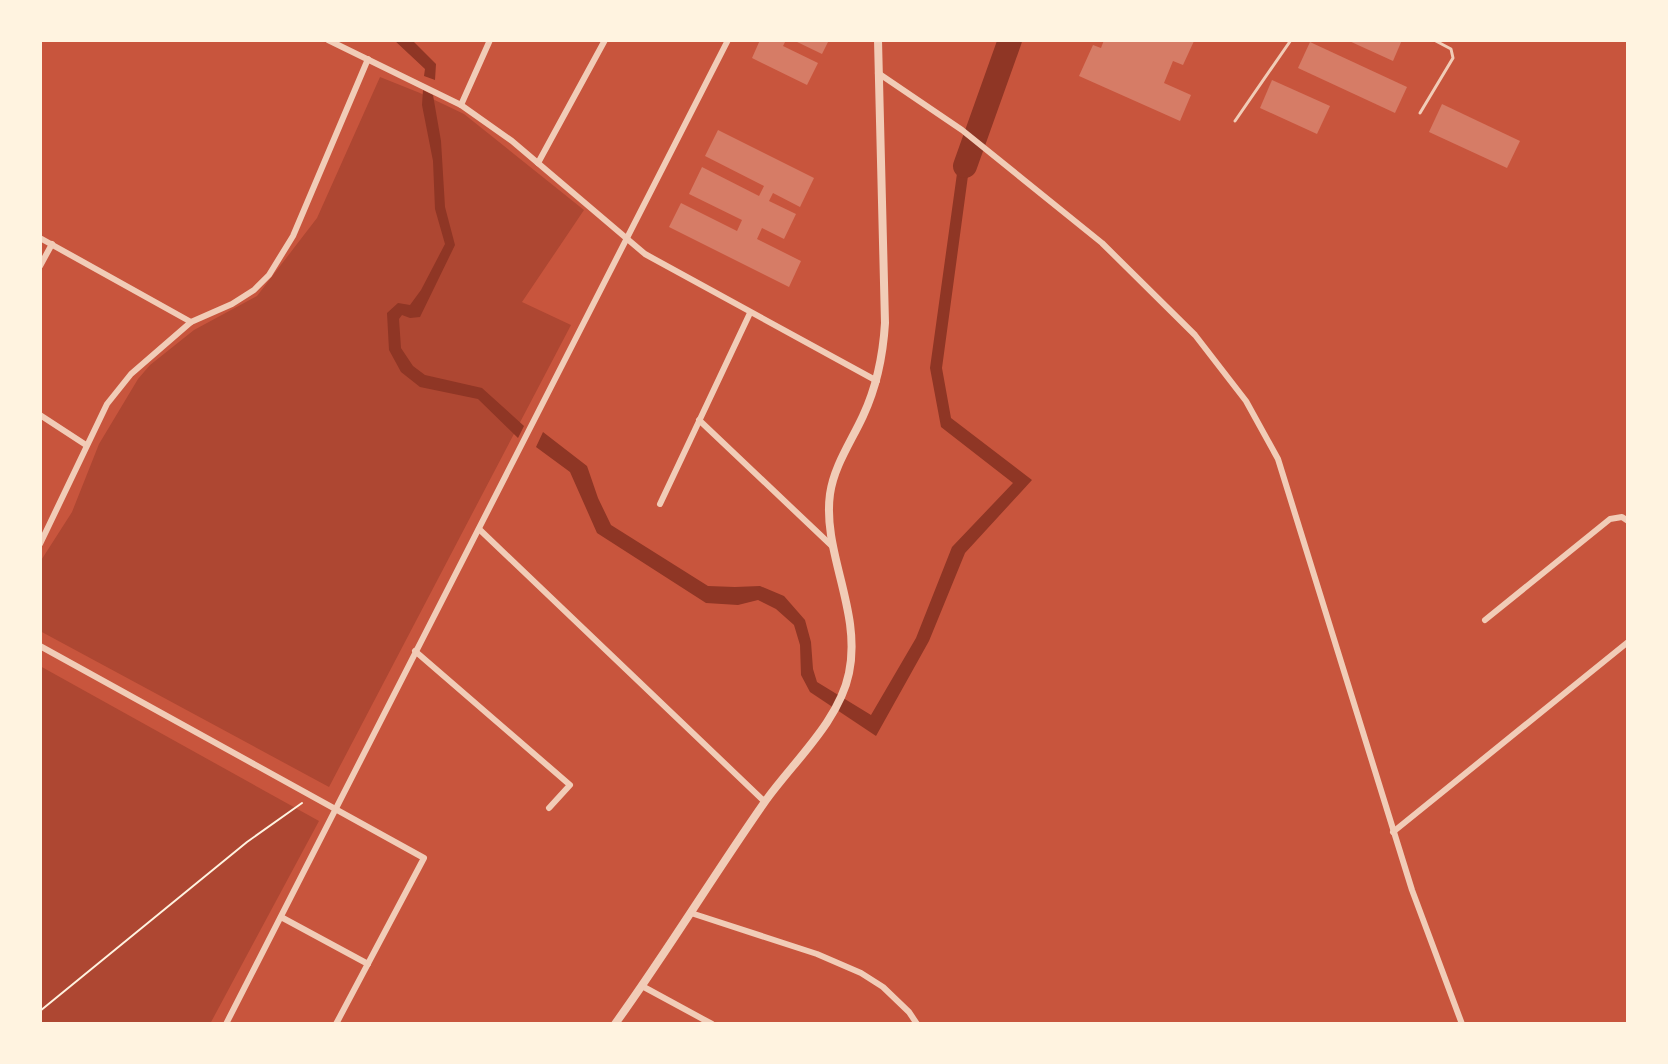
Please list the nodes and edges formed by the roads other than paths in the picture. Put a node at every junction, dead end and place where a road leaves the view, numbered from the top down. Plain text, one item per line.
1 (328, 40) edge
2 (490, 40) edge
3 (605, 40) edge
4 (728, 40) edge
5 (878, 40) edge
6 (1291, 40) edge
7 (1434, 40) edge
8 (368, 59) junction
9 (878, 73) junction
10 (461, 105) junction
11 (1420, 113) dead end
12 (1235, 121) dead end
13 (538, 163) junction
14 (40, 238) edge
15 (627, 238) junction
16 (52, 244) junction
17 (40, 266) edge
18 (750, 313) junction
19 (191, 322) junction
20 (877, 381) junction
21 (40, 415) edge
22 (699, 420) junction
23 (86, 445) junction
24 (660, 504) dead end
25 (1628, 521) edge
26 (479, 529) junction
27 (40, 544) edge
28 (834, 549) junction
29 (1485, 620) dead end
30 (1628, 642) edge
31 (40, 646) edge
32 (415, 651) junction
33 (765, 802) junction
34 (549, 808) dead end
35 (335, 810) junction
36 (1393, 832) junction
37 (691, 913) junction
38 (281, 917) junction
39 (368, 964) junction
40 (642, 986) junction
41 (226, 1024) edge
42 (336, 1024) edge
43 (615, 1024) edge
44 (712, 1024) edge
45 (917, 1024) edge
46 (1462, 1024) edge

1 - 8 street
2 - 10 street
3 - 13 street
4 - 15 street
5 - 9 street
6 - 12 lane
7 - 11 lane
8 - 10 street
8 - 19 street
9 - 20 street
9 - 36 street
10 - 13 street
13 - 15 street
14 - 16 street
15 - 18 street
15 - 26 street
16 - 17 street
16 - 19 street
18 - 20 street
18 - 22 street
19 - 23 street
20 - 28 street
21 - 23 street
22 - 24 street
22 - 28 street
23 - 27 street
25 - 29 street
26 - 32 street
26 - 33 street
28 - 33 street
30 - 36 street
31 - 35 street
32 - 34 street
32 - 35 street
33 - 37 street
35 - 38 street
35 - 39 street
36 - 46 street
37 - 40 street
37 - 45 street
38 - 39 street
38 - 41 street
39 - 42 street
40 - 43 street
40 - 44 street

